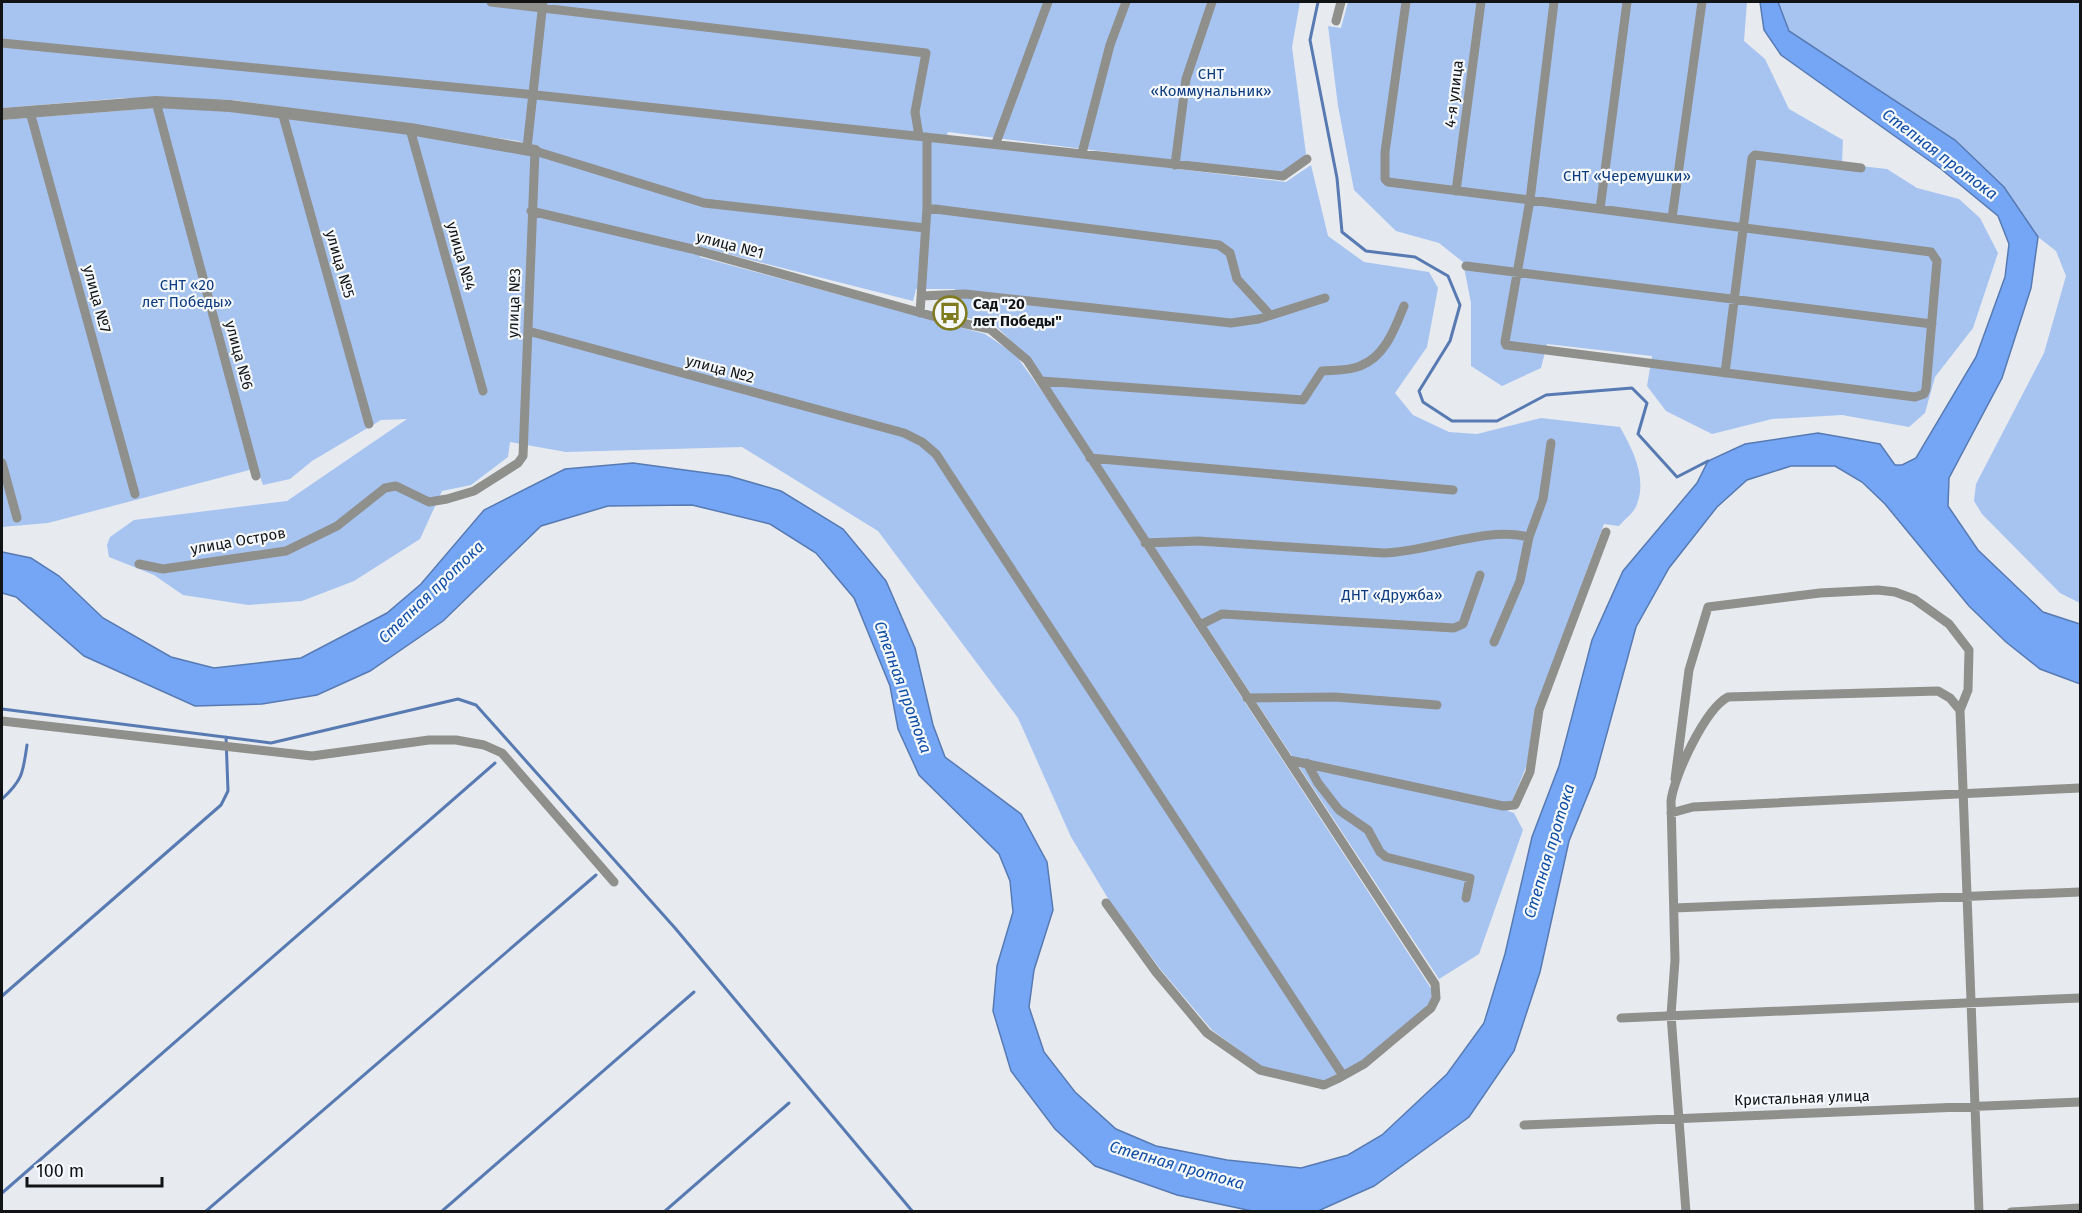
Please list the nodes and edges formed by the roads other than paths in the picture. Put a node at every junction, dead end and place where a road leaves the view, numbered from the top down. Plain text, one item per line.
1 (491, 2) edge
2 (1048, 2) edge
3 (1126, 2) edge
4 (1212, 2) edge
5 (1341, 2) edge
6 (1406, 2) edge
7 (1480, 2) edge
8 (1554, 2) edge
9 (1627, 2) edge
10 (1702, 2) edge
11 (543, 5) edge
12 (1336, 21) dead end
13 (2, 43) edge
14 (534, 95) junction
15 (156, 102) junction
16 (30, 112) junction
17 (282, 112) junction
18 (2, 114) edge
19 (410, 129) junction
20 (923, 136) junction
21 (996, 142) junction
22 (531, 149) junction
23 (1082, 153) junction
24 (1307, 159) dead end
25 (1175, 165) junction
26 (1861, 168) dead end
27 (1456, 191) junction
28 (1530, 200) junction
29 (927, 208) junction
30 (1600, 209) junction
31 (531, 212) junction
32 (1672, 218) junction
33 (925, 228) junction
34 (1743, 228) junction
35 (1466, 266) dead end
36 (1516, 272) junction
37 (922, 296) junction
38 (1325, 298) dead end
39 (1735, 299) junction
40 (1404, 306) dead end
41 (920, 313) junction
42 (1270, 315) junction
43 (1932, 324) junction
44 (528, 331) junction
45 (1725, 374) junction
46 (1041, 381) junction
47 (483, 391) dead end
48 (369, 423) dead end
49 (1551, 443) dead end
50 (523, 456) joint
51 (1090, 458) junction
52 (2, 463) edge
53 (256, 476) dead end
54 (1453, 490) dead end
55 (135, 494) dead end
56 (17, 518) dead end
57 (1606, 532) dead end
58 (1529, 537) junction
59 (1145, 543) junction
60 (139, 564) dead end
61 (1480, 575) dead end
62 (1200, 625) junction
63 (1494, 642) dead end
64 (1247, 698) junction
65 (1437, 705) dead end
66 (1960, 710) junction
67 (2, 721) edge
68 (1289, 760) junction
69 (1307, 763) junction
70 (1675, 779) junction
71 (2080, 788) edge
72 (1963, 792) junction
73 (1671, 813) junction
74 (614, 882) dead end
75 (2080, 892) edge
76 (1969, 895) junction
77 (1466, 898) dead end
78 (1106, 903) dead end
79 (1674, 908) junction
80 (2080, 998) edge
81 (1971, 1004) junction
82 (1671, 1016) junction
83 (1622, 1018) dead end
84 (1342, 1074) junction
85 (2080, 1102) edge
86 (1976, 1106) junction
87 (1679, 1118) junction
88 (1524, 1125) dead end
89 (2080, 1208) edge
90 (1686, 1212) edge
91 (1979, 1212) edge
92 (2011, 1212) edge

1 - 11 street
2 - 21 street
3 - 23 street
4 - 25 street
5 - 12 street
6 - 27 street
7 - 27 street, 4-я улица
8 - 28 street
9 - 30 street
10 - 32 street
11 - 14 street, улица №3
11 - 20 street
13 - 14 street
14 - 20 street
14 - 22 street, улица №3
15 - 16 street
15 - 17 street
15 - 53 street, улица №6
16 - 18 street
16 - 55 street, улица №7
17 - 19 street
17 - 48 street, улица №5
19 - 22 street
19 - 47 street, улица №4
20 - 21 street
20 - 29 street
21 - 23 street
22 - 31 street, улица №3
22 - 33 street
23 - 25 street
24 - 25 street
26 - 34 street
27 - 28 street
28 - 30 street
28 - 36 street
29 - 33 street
29 - 42 street
30 - 32 street
31 - 41 street, улица №1
31 - 44 street, улица №3
32 - 34 street
33 - 37 street
34 - 39 street
34 - 43 street
35 - 36 street
36 - 39 street
36 - 45 street
37 - 41 street
37 - 42 street
38 - 42 street
39 - 43 street
39 - 45 street
40 - 46 street
41 - 46 street, улица №1
43 - 45 street
44 - 50 street, улица №3
44 - 84 street, улица №2
46 - 51 street, улица №1
49 - 58 street
50 - 60 street, улица Остров
51 - 54 street
51 - 59 street, улица №1
52 - 56 street
57 - 69 street
58 - 59 street
58 - 63 street
59 - 62 street, улица №1
61 - 62 street
62 - 64 street, улица №1
64 - 65 street
64 - 68 street, улица №1
66 - 70 street
66 - 70 street
66 - 72 street
67 - 74 street
68 - 69 street
68 - 84 street, улица №1
69 - 77 street
70 - 73 street
71 - 72 street
72 - 73 street
72 - 76 street
73 - 79 street
75 - 76 street
76 - 79 street
76 - 81 street
78 - 84 street, улица №1
79 - 82 street
80 - 81 street
81 - 82 street
81 - 86 street
82 - 83 street
82 - 87 street
85 - 86 street, Кристальная улица
86 - 87 street, Кристальная улица
86 - 91 street
87 - 88 street, Кристальная улица
87 - 90 street
89 - 92 street

